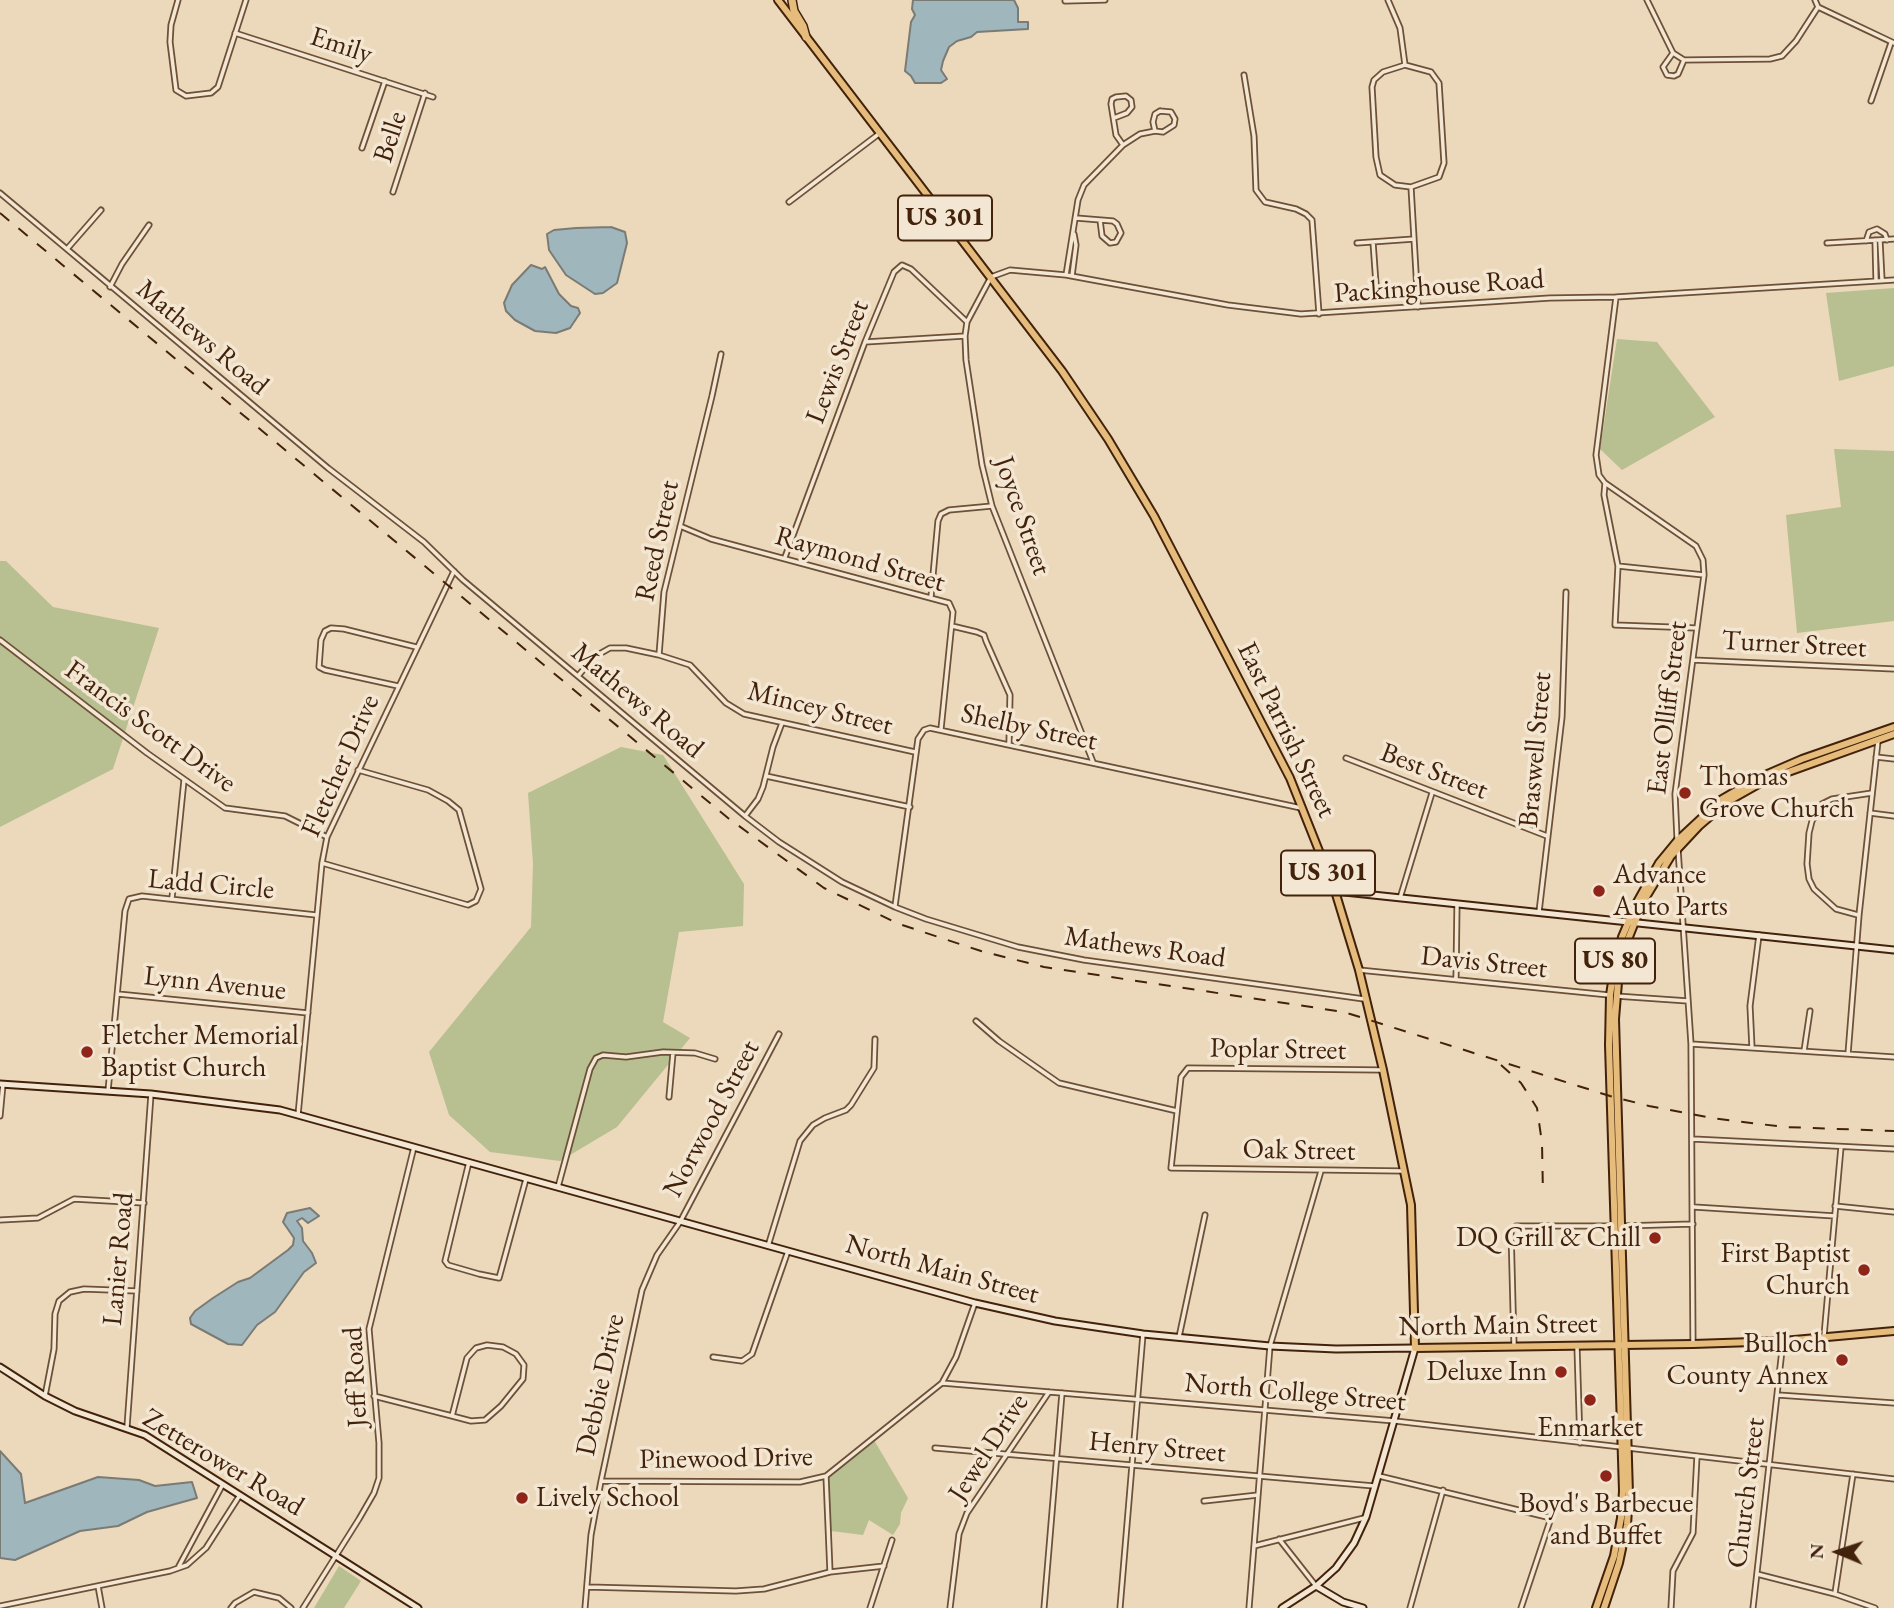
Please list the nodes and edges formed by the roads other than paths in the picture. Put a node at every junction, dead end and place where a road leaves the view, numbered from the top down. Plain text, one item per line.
1 (178, 0) edge
2 (246, 0) edge
3 (778, 0) edge
4 (792, 0) edge
5 (1105, 0) edge
6 (1388, 0) edge
7 (1647, 0) edge
8 (1815, 0) edge
9 (1065, 1) edge
10 (1818, 7) junction
11 (236, 33) junction
12 (806, 37) junction
13 (1892, 43) edge
14 (1673, 52) junction
15 (1684, 61) junction
16 (1405, 65) junction
17 (1244, 75) dead end
18 (385, 81) junction
19 (425, 93) junction
20 (433, 97) dead end
21 (1871, 102) dead end
22 (1114, 118) junction
23 (1155, 131) junction
24 (880, 133) junction
25 (1123, 145) junction
26 (362, 148) dead end
27 (1411, 187) junction
28 (393, 192) dead end
29 (0, 193) edge
30 (789, 202) dead end
31 (102, 210) dead end
32 (1076, 218) junction
33 (1100, 220) junction
34 (149, 225) dead end
35 (1074, 232) junction
36 (1414, 239) junction
37 (1894, 239) edge
38 (1877, 240) junction
39 (1887, 240) junction
40 (1866, 241) junction
41 (1373, 242) junction
42 (1357, 243) dead end
43 (1827, 243) dead end
44 (67, 249) junction
45 (1066, 275) junction
46 (1072, 276) junction
47 (991, 277) junction
48 (1882, 280) junction
49 (1894, 280) edge
50 (1876, 281) junction
51 (110, 286) junction
52 (1377, 298) dead end
53 (1616, 298) junction
54 (1418, 307) junction
55 (1319, 314) junction
56 (967, 322) junction
57 (965, 336) junction
58 (864, 342) junction
59 (721, 354) dead end
60 (1605, 483) junction
61 (992, 506) junction
62 (680, 526) junction
63 (785, 557) junction
64 (1618, 566) junction
65 (454, 571) junction
66 (1704, 575) junction
67 (1566, 592) dead end
68 (931, 597) junction
69 (952, 626) junction
70 (1696, 628) junction
71 (0, 640) edge
72 (416, 647) junction
73 (659, 655) junction
74 (1693, 660) junction
75 (1894, 669) edge
76 (578, 676) junction
77 (398, 686) junction
78 (782, 723) junction
79 (1894, 727) edge
80 (942, 729) junction
81 (1894, 734) edge
82 (1878, 739) junction
83 (1009, 744) junction
84 (915, 752) junction
85 (1876, 757) junction
86 (1346, 758) dead end
87 (1894, 759) edge
88 (1093, 762) junction
89 (358, 770) junction
90 (766, 776) junction
91 (184, 780) junction
92 (1432, 793) junction
93 (1872, 793) junction
94 (910, 807) junction
95 (1303, 808) junction
96 (1870, 813) junction
97 (745, 816) junction
98 (1894, 816) edge
99 (1548, 836) junction
100 (327, 837) junction
101 (1678, 839) junction
102 (1678, 848) junction
103 (321, 863) junction
104 (1335, 891) junction
105 (172, 898) junction
106 (1400, 898) junction
107 (1457, 904) junction
108 (895, 907) junction
109 (1539, 912) junction
110 (316, 915) junction
111 (1859, 915) junction
112 (1631, 921) junction
113 (1683, 926) junction
114 (1759, 935) junction
115 (1856, 946) junction
116 (1894, 950) edge
117 (1359, 970) junction
118 (1456, 979) junction
119 (118, 994) junction
120 (1613, 995) junction
121 (1366, 999) junction
122 (1688, 1001) junction
123 (1810, 1012) dead end
124 (307, 1013) junction
125 (976, 1021) dead end
126 (779, 1034) dead end
127 (875, 1039) dead end
128 (1691, 1044) junction
129 (1752, 1048) junction
130 (1804, 1051) junction
131 (673, 1053) junction
132 (1848, 1054) junction
133 (1894, 1057) edge
134 (715, 1059) dead end
135 (1384, 1070) junction
136 (1, 1084) edge
137 (108, 1092) junction
138 (151, 1094) junction
139 (669, 1097) dead end
140 (1177, 1111) junction
141 (298, 1115) junction
142 (0, 1116) edge
143 (1693, 1139) junction
144 (414, 1147) junction
145 (1841, 1147) junction
146 (1894, 1149) edge
147 (469, 1162) junction
148 (1321, 1171) junction
149 (1405, 1171) junction
150 (526, 1179) junction
151 (558, 1187) junction
152 (144, 1203) junction
153 (1835, 1206) junction
154 (1694, 1207) junction
155 (1894, 1212) edge
156 (1205, 1215) dead end
157 (1835, 1216) junction
158 (0, 1220) edge
159 (680, 1222) junction
160 (1693, 1224) junction
161 (1617, 1226) junction
162 (768, 1246) junction
163 (788, 1251) junction
164 (137, 1292) junction
165 (975, 1303) junction
166 (1894, 1331) edge
167 (1143, 1334) junction
168 (1179, 1337) junction
169 (1824, 1337) junction
170 (1783, 1341) junction
171 (1693, 1344) junction
172 (1270, 1346) junction
173 (1622, 1346) junction
174 (1577, 1347) junction
175 (1415, 1348) junction
176 (1514, 1348) junction
177 (713, 1357) dead end
178 (0, 1367) edge
179 (942, 1383) junction
180 (1049, 1392) junction
181 (1062, 1393) junction
182 (1777, 1395) junction
183 (45, 1396) junction
184 (374, 1396) junction
185 (1136, 1398) junction
186 (1894, 1403) edge
187 (1265, 1410) junction
188 (452, 1416) junction
189 (1395, 1421) junction
190 (127, 1427) junction
191 (1580, 1443) junction
192 (1626, 1447) junction
193 (935, 1448) dead end
194 (1006, 1454) junction
195 (1697, 1456) junction
196 (1055, 1459) junction
197 (1131, 1464) junction
198 (1770, 1465) junction
199 (1853, 1474) junction
200 (826, 1476) junction
201 (1260, 1476) junction
202 (1379, 1476) junction
203 (1894, 1479) edge
204 (601, 1480) junction
205 (223, 1483) junction
206 (1376, 1486) junction
207 (1443, 1490) junction
208 (240, 1495) junction
209 (1258, 1495) junction
210 (1204, 1501) dead end
211 (1366, 1517) junction
212 (1279, 1539) junction
213 (892, 1540) dead end
214 (1254, 1546) junction
215 (336, 1558) junction
216 (884, 1566) junction
217 (178, 1568) junction
218 (830, 1572) junction
219 (1757, 1574) junction
220 (98, 1586) junction
221 (1316, 1586) junction
222 (587, 1587) junction
223 (1835, 1594) junction
224 (1342, 1605) edge
225 (0, 1606) edge
226 (103, 1608) edge
227 (231, 1608) edge
228 (291, 1608) edge
229 (303, 1608) edge
230 (418, 1608) edge
231 (585, 1608) edge
232 (870, 1608) edge
233 (950, 1608) edge
234 (1044, 1608) edge
235 (1119, 1608) edge
236 (1249, 1608) edge
237 (1283, 1608) edge
238 (1363, 1608) edge
239 (1410, 1608) edge
240 (1521, 1608) edge
241 (1596, 1608) edge
242 (1604, 1608) edge
243 (1671, 1608) edge
244 (1753, 1608) edge
245 (1875, 1608) edge

1 - 11 street
2 - 11 street
3 - 12 main road, US 301
4 - 12 highway
5 - 9 street
6 - 16 street
7 - 14 street
8 - 10 street
10 - 13 street
10 - 15 street
11 - 18 street, Emily
12 - 24 main road, US 301
13 - 21 street
14 - 15 street
14 - 15 street
16 - 27 street
16 - 27 street
17 - 55 street
18 - 19 street, Emily
18 - 26 street
19 - 20 street, Emily
19 - 28 street, Belle
22 - 22 street
22 - 25 street
23 - 23 street
23 - 25 street
24 - 30 street
24 - 47 main road, US 301
25 - 32 street
27 - 36 street
29 - 44 street, Mathews Road
31 - 44 street
32 - 33 street
32 - 35 street
33 - 33 street
34 - 51 street
35 - 45 street
35 - 46 street
36 - 41 street
36 - 54 street
37 - 39 street
38 - 39 street
38 - 40 street
38 - 48 street
38 - 50 street
39 - 40 street
40 - 43 street
41 - 42 street
41 - 52 street
44 - 51 street, Mathews Road
45 - 46 street, Packinghouse Road
45 - 47 street, Packinghouse Road
46 - 55 street, Packinghouse Road
47 - 56 street, Joyce Street
47 - 95 main road, East Parrish Street / US 301
48 - 49 street, Packinghouse Road
48 - 50 street, Packinghouse Road
50 - 53 street, Packinghouse Road
51 - 65 street, Mathews Road
53 - 54 street, Packinghouse Road
53 - 60 street
54 - 55 street, Packinghouse Road
56 - 57 street, Joyce Street
56 - 58 street, Lewis Street
57 - 58 street
57 - 61 street, Joyce Street
58 - 63 street, Lewis Street
59 - 62 street, Reed Street
60 - 64 street
60 - 66 street, East Olliff Street
61 - 68 street
61 - 88 street, Joyce Street
62 - 63 street, Raymond Street
62 - 73 street, Reed Street
63 - 68 street, Raymond Street
64 - 66 street
64 - 70 street
65 - 72 street, Fletcher Drive
65 - 76 street, Mathews Road
66 - 70 street, East Olliff Street
67 - 99 street, Braswell Street
68 - 69 street, Raymond Street
69 - 80 street
69 - 83 street, Raymond Street
70 - 74 street, East Olliff Street
71 - 91 street, Francis Scott Drive
72 - 77 street, Fletcher Drive
72 - 77 street
73 - 76 street, Mincey Street
73 - 78 street, Mincey Street
74 - 75 street, Turner Street
74 - 101 street, East Olliff Street
76 - 97 street, Mathews Road
77 - 89 street, Fletcher Drive
78 - 84 street, Mincey Street
78 - 90 street
79 - 101 main road, US 80
80 - 83 street, Shelby Street
80 - 84 street, Shelby Street
81 - 82 main road, US 80
82 - 85 street
82 - 102 main road, US 80
83 - 88 street, Shelby Street
84 - 94 street
85 - 87 street
85 - 93 street
86 - 92 street, Best Street
88 - 95 street, Shelby Street
89 - 100 street, Fletcher Drive
89 - 103 street
90 - 94 street
90 - 97 street
91 - 100 street, Francis Scott Drive
91 - 105 street
92 - 99 street, Best Street
92 - 106 street
93 - 96 street
93 - 111 street
94 - 108 street
95 - 104 main road, East Parrish Street / US 301
96 - 98 street
96 - 111 street
97 - 108 street, Mathews Road
99 - 109 street, Braswell Street
100 - 103 street, Fletcher Drive
101 - 102 street, East Olliff Street
101 - 112 main road, US 80
102 - 112 main road, US 80
102 - 113 street, East Olliff Street
103 - 110 street, Fletcher Drive
104 - 106 street
104 - 117 main road, East Parrish Street / US 301
105 - 110 street, Ladd Circle
105 - 119 street, Ladd Circle
106 - 107 street
107 - 109 street
107 - 118 street
108 - 121 street, Mathews Road
109 - 112 street
110 - 124 street, Fletcher Drive
111 - 115 street
112 - 113 street
112 - 120 main road, US 80
113 - 114 street
113 - 122 street, East Olliff Street
114 - 115 street
114 - 129 street
115 - 116 street
115 - 132 street
117 - 118 street, Davis Street
117 - 121 main road, East Parrish Street / US 301
118 - 120 street, Davis Street
119 - 124 street, Lynn Avenue
119 - 137 street, Ladd Circle
120 - 122 street, Davis Street
120 - 161 main road, US 80
121 - 135 main road, East Parrish Street / US 301
122 - 128 street, East Olliff Street
123 - 130 street
124 - 141 street, Fletcher Drive
125 - 140 street
126 - 159 street, Norwood Street
127 - 162 street
128 - 129 street
128 - 143 street, East Olliff Street
129 - 130 street
130 - 132 street
131 - 134 street
131 - 139 street
131 - 151 street
132 - 133 street
135 - 140 street, Poplar Street
135 - 149 main road, East Parrish Street / US 301
136 - 137 street, North Main Street
136 - 142 street
137 - 138 street, North Main Street
138 - 141 street, North Main Street
138 - 152 street, Lanier Road
140 - 148 street, Oak Street
141 - 144 street, North Main Street
143 - 145 street
143 - 154 street, East Olliff Street
144 - 147 street, North Main Street
144 - 184 street, Jeff Road
145 - 146 street
145 - 153 street
147 - 150 street, North Main Street
147 - 150 street
148 - 149 street, Oak Street
148 - 172 street
149 - 175 main road, East Parrish Street / US 301
150 - 151 street, North Main Street
151 - 159 street, North Main Street
152 - 158 street
152 - 164 street, Lanier Road
153 - 155 street
153 - 157 street
154 - 157 street
154 - 160 street, East Olliff Street
156 - 168 street
157 - 169 street
159 - 162 street, North Main Street
159 - 204 street, Debbie Drive
160 - 161 street
160 - 171 street, East Olliff Street
161 - 173 main road, US 80
161 - 176 street
162 - 163 street, North Main Street
163 - 165 street, North Main Street
163 - 177 street
164 - 183 street
164 - 190 street, Lanier Road
165 - 167 street, North Main Street
165 - 179 street, Pinewood Drive
166 - 169 main road, North Main Street
167 - 168 street, North Main Street
167 - 185 street
168 - 172 street, North Main Street
169 - 170 main road, North Main Street
170 - 171 main road, North Main Street
170 - 182 street, Church Street
171 - 173 main road, North Main Street
172 - 175 street, North Main Street
172 - 187 street
173 - 174 main road, North Main Street
173 - 192 main road
174 - 176 main road, North Main Street
174 - 191 street
175 - 176 main road, North Main Street
175 - 189 street
178 - 183 street, Zetterower Road
179 - 180 street, North College Street
179 - 200 street, Pinewood Drive
180 - 181 street, North College Street
180 - 194 street, Jewel Drive
181 - 185 street, North College Street
181 - 196 street
182 - 186 street
182 - 198 street, Church Street
183 - 190 street, Zetterower Road
184 - 188 street
184 - 215 street, Jeff Road
185 - 187 street, North College Street
185 - 197 street
187 - 189 street, North College Street
187 - 201 street
188 - 188 street
189 - 191 street, North College Street
189 - 202 street
190 - 205 street, Zetterower Road
191 - 192 street, North College Street
192 - 195 street, North College Street
192 - 241 main road
192 - 242 main road
193 - 194 street, Henry Street
194 - 196 street, Henry Street
194 - 233 street, Jewel Drive
195 - 198 street, North College Street
195 - 243 street
196 - 197 street, Henry Street
196 - 234 street
197 - 201 street, Henry Street
197 - 235 street
198 - 199 street, North College Street
198 - 219 street, Church Street
199 - 203 street, North College Street
199 - 223 street
200 - 204 street, Pinewood Drive
200 - 218 street
201 - 206 street, Henry Street
201 - 209 street
202 - 206 street
202 - 207 street
204 - 222 street, Debbie Drive
205 - 208 street, Zetterower Road
205 - 217 street
206 - 211 street
207 - 239 street
207 - 240 street
208 - 215 street, Zetterower Road
208 - 217 street
209 - 210 street
209 - 214 street
211 - 212 street
211 - 221 street
212 - 214 street
212 - 221 street
213 - 216 street
214 - 236 street
215 - 229 street, Jeff Road
215 - 230 street, Zetterower Road
216 - 218 street
216 - 232 street
217 - 220 street
218 - 222 street
219 - 223 street
219 - 244 street, Church Street
220 - 225 street
220 - 226 street
221 - 224 street
221 - 237 street
222 - 231 street, Debbie Drive
223 - 245 street
224 - 238 street
227 - 228 street

